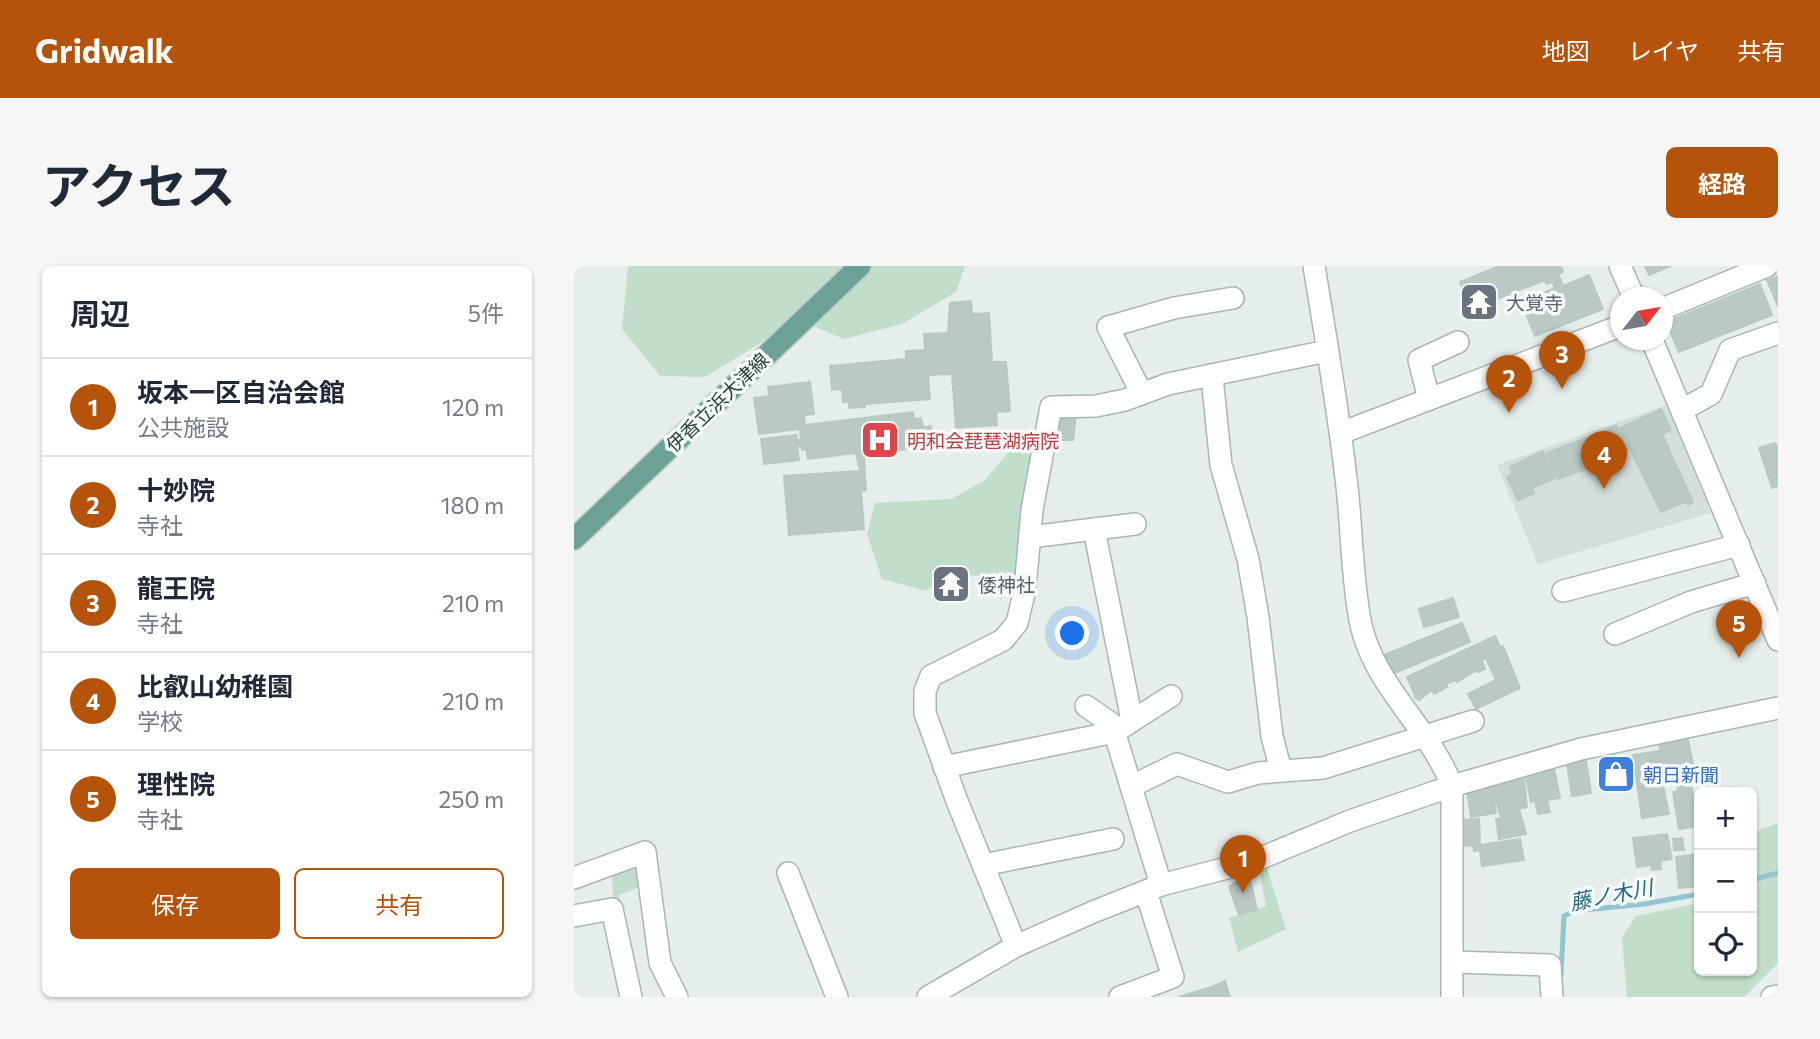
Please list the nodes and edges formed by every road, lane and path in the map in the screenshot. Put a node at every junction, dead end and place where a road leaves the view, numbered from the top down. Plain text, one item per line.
1 (860, 266) edge
2 (1314, 266) edge
3 (1620, 266) edge
4 (1767, 266) edge
5 (1629, 287) edge
6 (1233, 298) dead end
7 (1673, 304) edge
8 (1610, 330) edge
9 (1778, 333) edge
10 (1458, 342) dead end
11 (1656, 350) edge
12 (1328, 351) junction
13 (1212, 377) junction
14 (1143, 394) junction
15 (1429, 399) junction
16 (1682, 410) junction
17 (1341, 433) junction
18 (1135, 524) dead end
19 (1094, 529) junction
20 (1030, 537) junction
21 (574, 539) edge
22 (1738, 545) junction
23 (1755, 583) junction
24 (1563, 591) dead end
25 (1776, 632) edge
26 (1615, 634) dead end
27 (1171, 696) dead end
28 (1087, 706) dead end
29 (1778, 708) edge
30 (1473, 721) dead end
31 (1123, 726) junction
32 (1424, 737) junction
33 (944, 766) junction
34 (1281, 771) junction
35 (1132, 786) junction
36 (1452, 786) junction
37 (1113, 839) dead end
38 (983, 865) junction
39 (788, 873) dead end
40 (574, 877) edge
41 (1153, 888) junction
42 (574, 916) edge
43 (1016, 946) junction
44 (1453, 962) junction
45 (1150, 992) edge
46 (1778, 996) edge
47 (631, 997) edge
48 (677, 997) edge
49 (837, 997) edge
50 (928, 997) edge
51 (1120, 997) edge
52 (1452, 997) edge
53 (1552, 997) edge
54 (1772, 997) edge

1 - 21 main road, 伊香立浜大津線
2 - 12 street
3 - 5 street
4 - 7 street
6 - 14 street
8 - 15 street
9 - 16 street
10 - 15 street
11 - 16 street
12 - 13 street
12 - 17 street
13 - 14 street
13 - 34 street
14 - 20 street
15 - 17 street
16 - 22 street
17 - 32 street
18 - 19 street
19 - 20 street
19 - 31 street
20 - 33 street
22 - 23 street
22 - 24 street
23 - 25 street
23 - 26 street
27 - 31 street
28 - 31 street
29 - 36 street
30 - 32 street
31 - 33 street
31 - 35 street
32 - 34 street
32 - 36 street
33 - 38 street
34 - 35 street
35 - 41 street
36 - 41 street
36 - 44 street
37 - 38 street
38 - 43 street
39 - 49 street
40 - 48 street
41 - 43 street
41 - 45 street
42 - 47 street
43 - 50 street
44 - 52 street
44 - 53 street
45 - 51 street
46 - 54 street

